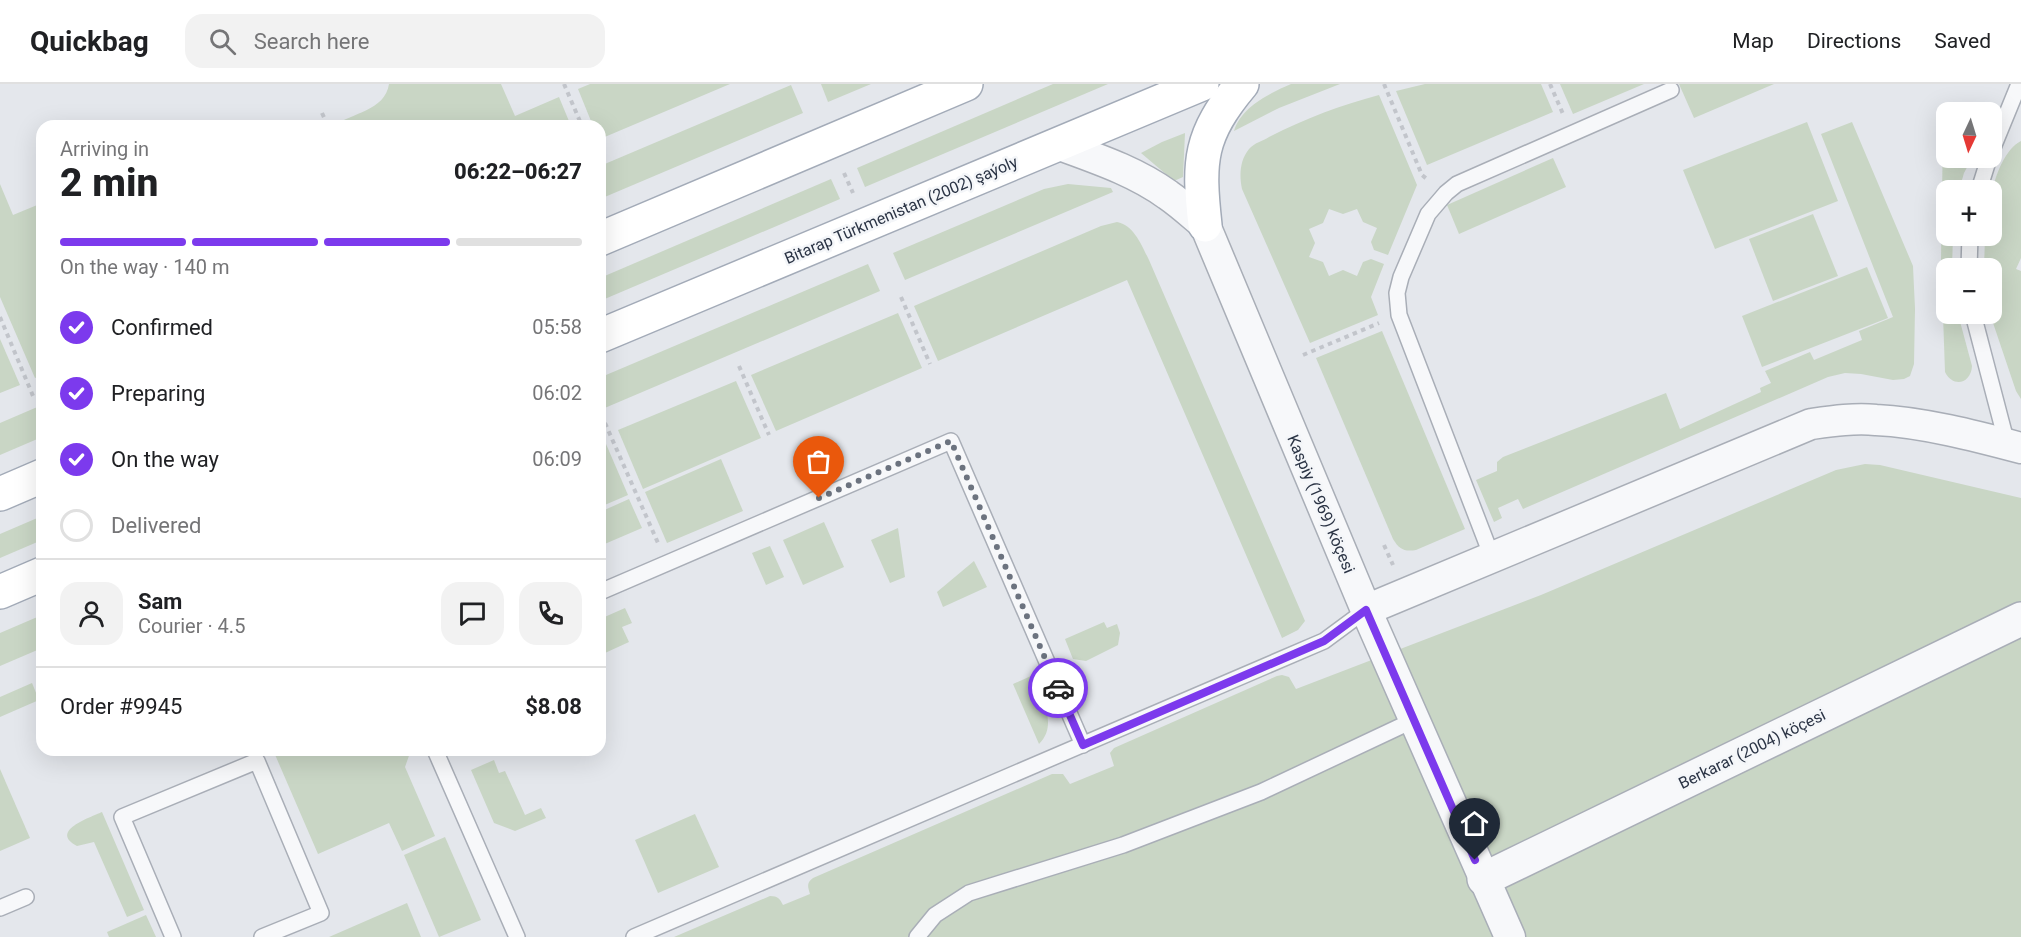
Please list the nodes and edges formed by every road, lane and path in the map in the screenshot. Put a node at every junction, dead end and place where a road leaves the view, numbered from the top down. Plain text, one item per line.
1 (573, 84) edge
2 (966, 84) edge
3 (1202, 84) edge
4 (1242, 84) edge
5 (1384, 84) edge
6 (1550, 84) edge
7 (2019, 84) edge
8 (565, 86) edge
9 (1671, 90) dead end
10 (2015, 111) edge
11 (322, 113) dead end
12 (325, 120) edge
13 (579, 120) edge
14 (2002, 133) edge
15 (1571, 134) junction
16 (1057, 144) junction
17 (844, 173) dead end
18 (853, 193) dead end
19 (1446, 193) junction
20 (1204, 225) junction
21 (606, 236) edge
22 (901, 297) dead end
23 (1399, 315) junction
24 (0, 317) edge
25 (1976, 324) edge
26 (606, 333) edge
27 (1303, 355) dead end
28 (930, 364) dead end
29 (739, 366) dead end
30 (33, 396) dead end
31 (606, 425) edge
32 (769, 435) dead end
33 (2014, 446) edge
34 (36, 479) edge
35 (0, 494) edge
36 (1492, 557) junction
37 (667, 563) junction
38 (36, 577) edge
39 (606, 589) edge
40 (0, 592) edge
41 (1366, 610) junction
42 (2021, 620) edge
43 (1414, 720) junction
44 (1083, 745) junction
45 (438, 756) edge
46 (1484, 879) junction
47 (26, 897) dead end
48 (0, 908) edge
49 (173, 937) edge
50 (262, 937) edge
51 (517, 937) edge
52 (634, 937) edge
53 (917, 937) edge
54 (1510, 937) edge

1 - 8 path
2 - 21 main road
3 - 16 main road, Bitarap Türkmenistan (2002) şaýoly
4 - 20 main road
5 - 19 path
6 - 15 path
7 - 10 lane
8 - 13 path
9 - 15 lane
10 - 14 lane
11 - 12 path
15 - 19 lane
16 - 20 street, Kaspiy (1969) köçesi
16 - 26 main road, Bitarap Türkmenistan (2002) şaýoly
17 - 18 path
19 - 23 lane
20 - 41 street, Kaspiy (1969) köçesi
22 - 28 path
23 - 27 path
23 - 36 lane
24 - 30 path
25 - 33 lane
29 - 32 path
31 - 37 path
33 - 36 street
34 - 35 main road
36 - 41 street
37 - 39 lane
37 - 44 lane
38 - 40 main road
41 - 43 street, Kaspiy (1969) köçesi
41 - 44 lane
42 - 46 street, Berkarar (2004) köçesi
43 - 46 street, Kaspiy (1969) köçesi
43 - 53 lane
44 - 52 lane
45 - 51 lane
46 - 54 street, Kaspiy (1969) köçesi
47 - 48 lane
49 - 50 lane

